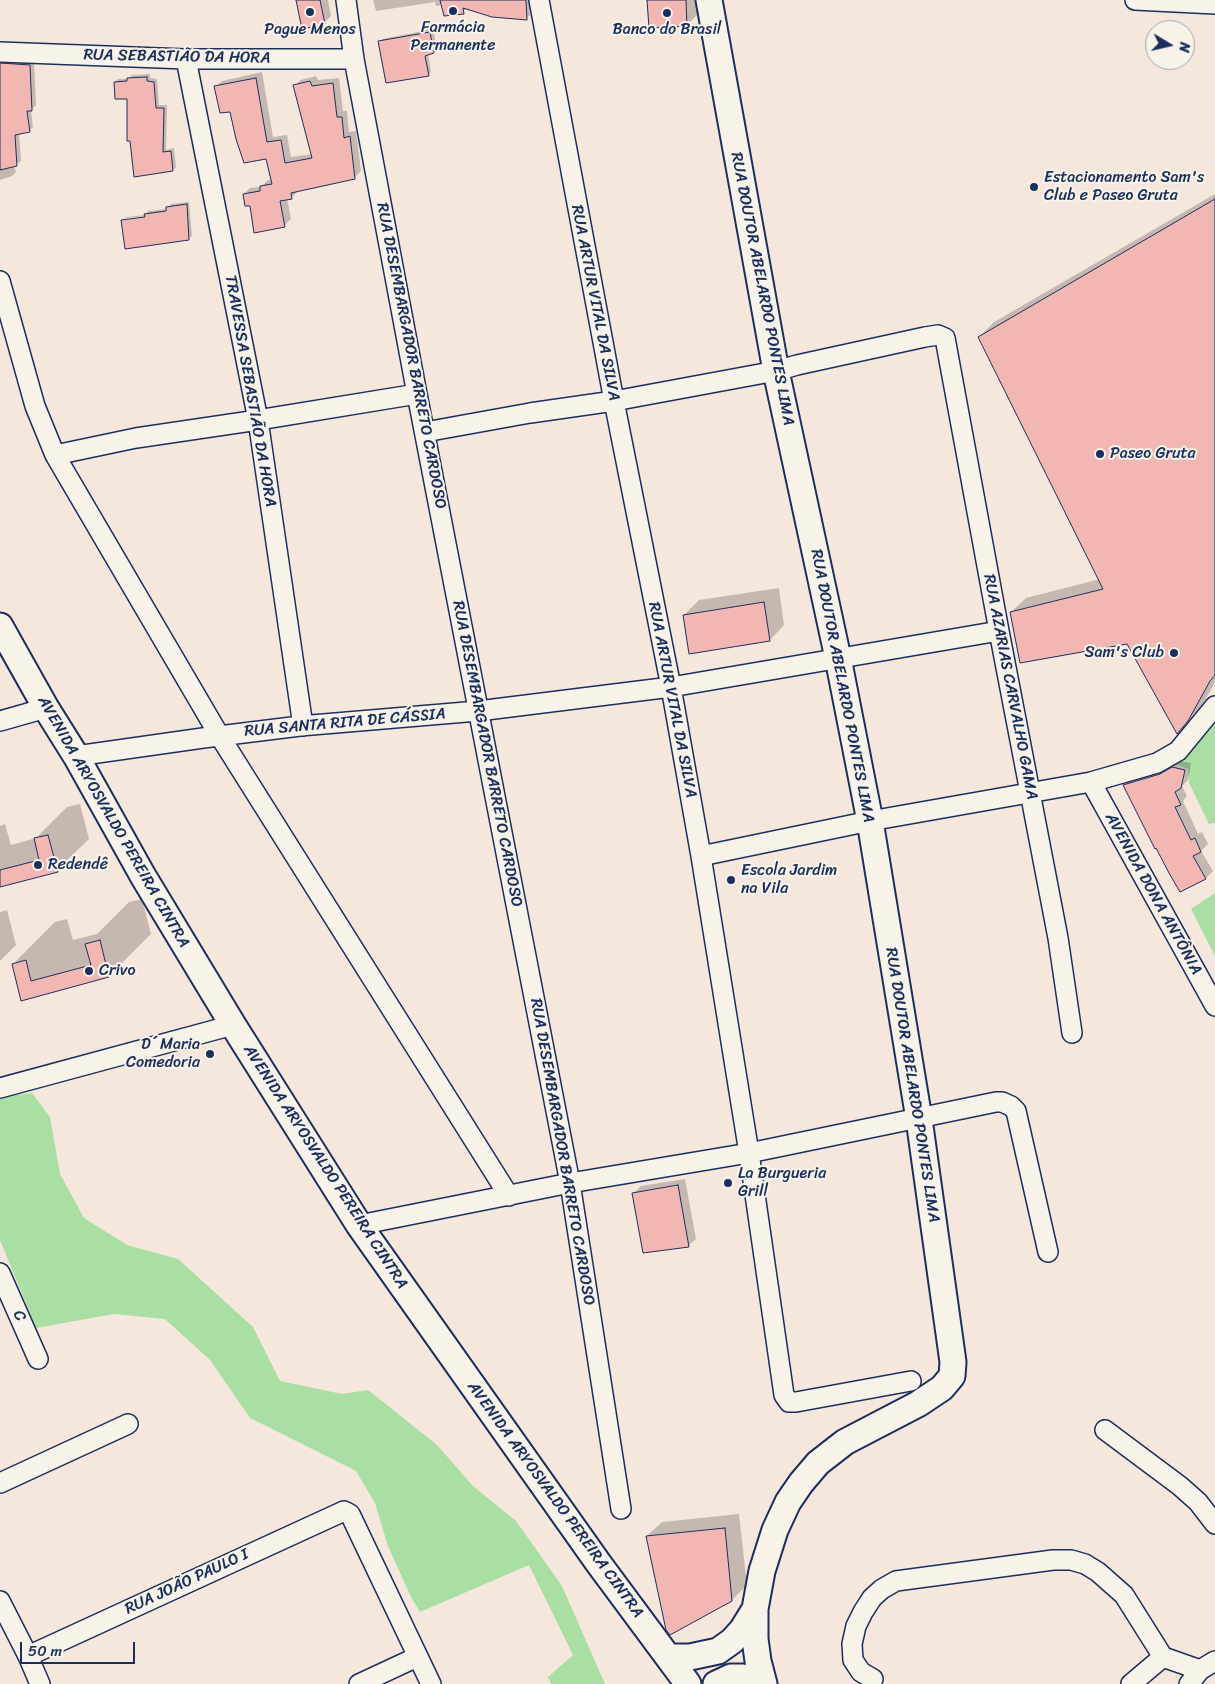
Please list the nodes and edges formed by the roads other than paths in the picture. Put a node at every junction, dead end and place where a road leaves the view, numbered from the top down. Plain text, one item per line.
1 (346, 0) edge
2 (539, 0) edge
3 (709, 0) edge
4 (1135, 0) edge
5 (1215, 4) edge
6 (0, 52) edge
7 (186, 59) junction
8 (354, 59) junction
9 (0, 281) edge
10 (776, 371) junction
11 (417, 394) junction
12 (614, 401) junction
13 (258, 420) junction
14 (425, 432) junction
15 (55, 455) junction
16 (0, 626) edge
17 (999, 631) junction
18 (838, 658) junction
19 (671, 687) junction
20 (1215, 706) edge
21 (46, 708) junction
22 (478, 711) junction
23 (0, 721) edge
24 (302, 726) junction
25 (219, 736) junction
26 (76, 756) junction
27 (1092, 782) junction
28 (1030, 793) junction
29 (870, 821) junction
30 (701, 856) junction
31 (1215, 1006) edge
32 (233, 1024) junction
33 (1072, 1033) dead end
34 (0, 1088) edge
35 (918, 1119) junction
36 (749, 1153) junction
37 (570, 1183) junction
38 (509, 1196) junction
39 (359, 1225) junction
40 (1048, 1252) dead end
41 (0, 1273) edge
42 (38, 1359) dead end
43 (911, 1381) dead end
44 (128, 1424) dead end
45 (1105, 1430) dead end
46 (0, 1483) edge
47 (621, 1509) dead end
48 (1215, 1524) edge
49 (0, 1601) edge
50 (755, 1609) junction
51 (28, 1656) junction
52 (417, 1657) junction
53 (668, 1657) junction
54 (1163, 1657) junction
55 (1201, 1671) edge
56 (873, 1679) dead end
57 (40, 1684) edge
58 (359, 1684) edge
59 (430, 1684) edge
60 (688, 1684) edge
61 (716, 1684) edge
62 (764, 1684) edge
63 (1131, 1684) edge

1 - 8 street, RUA DESEMBARGADOR BARRETO CARDOSO
2 - 12 street, RUA ARTUR VITAL DA SILVA
3 - 10 main road, RUA DOUTOR ABELARDO PONTES LIMA
4 - 5 street
6 - 7 street, RUA SEBASTIÃO DA HORA
7 - 8 street, RUA SEBASTIÃO DA HORA
7 - 13 street, TRAVESSA SEBASTIÃO DA HORA
8 - 11 street, RUA DESEMBARGADOR BARRETO CARDOSO
9 - 15 street
10 - 12 street
10 - 17 street, RUA AZARIAS CARVALHO GAMA
10 - 18 main road, RUA DOUTOR ABELARDO PONTES LIMA
11 - 13 street
11 - 14 street, RUA DESEMBARGADOR BARRETO CARDOSO
12 - 14 street
12 - 19 street, RUA ARTUR VITAL DA SILVA
13 - 15 street
13 - 24 street, TRAVESSA SEBASTIÃO DA HORA
14 - 22 street, RUA DESEMBARGADOR BARRETO CARDOSO
15 - 25 street
16 - 21 main road, AVENIDA ARYOSVALDO PEREIRA CINTRA
17 - 18 street, RUA SANTA RITA DE CÁSSIA
17 - 28 street, RUA AZARIAS CARVALHO GAMA
18 - 19 street, RUA SANTA RITA DE CÁSSIA
18 - 29 main road, RUA DOUTOR ABELARDO PONTES LIMA
19 - 22 street, RUA SANTA RITA DE CÁSSIA
19 - 30 street, RUA ARTUR VITAL DA SILVA
20 - 27 street
21 - 23 street
21 - 26 main road, AVENIDA ARYOSVALDO PEREIRA CINTRA
22 - 24 street, RUA SANTA RITA DE CÁSSIA
22 - 37 street, RUA DESEMBARGADOR BARRETO CARDOSO
24 - 25 street, RUA SANTA RITA DE CÁSSIA
25 - 26 street, RUA SANTA RITA DE CÁSSIA
25 - 38 street
26 - 32 main road, AVENIDA ARYOSVALDO PEREIRA CINTRA
27 - 28 street
27 - 31 street, AVENIDA DONA ANTÔNIA
28 - 29 street
28 - 33 street, RUA AZARIAS CARVALHO GAMA
29 - 30 street
29 - 35 main road, RUA DOUTOR ABELARDO PONTES LIMA
30 - 36 street, RUA ARTUR VITAL DA SILVA
32 - 34 street
32 - 39 main road, AVENIDA ARYOSVALDO PEREIRA CINTRA
35 - 36 street
35 - 40 street
35 - 50 main road, RUA DOUTOR ABELARDO PONTES LIMA
36 - 37 street
36 - 43 street, RUA ARTUR VITAL DA SILVA
37 - 38 street
37 - 47 street, RUA DESEMBARGADOR BARRETO CARDOSO
38 - 39 street
39 - 53 main road, AVENIDA ARYOSVALDO PEREIRA CINTRA
41 - 42 street, C
44 - 46 street
45 - 48 street
49 - 51 street
50 - 53 main road
50 - 62 main road
51 - 52 street, RUA JOÃO PAULO I
51 - 57 street
52 - 58 street
52 - 59 street
53 - 60 main road, AVENIDA ARYOSVALDO PEREIRA CINTRA
54 - 55 street
54 - 56 street
54 - 63 street
61 - 62 main road

